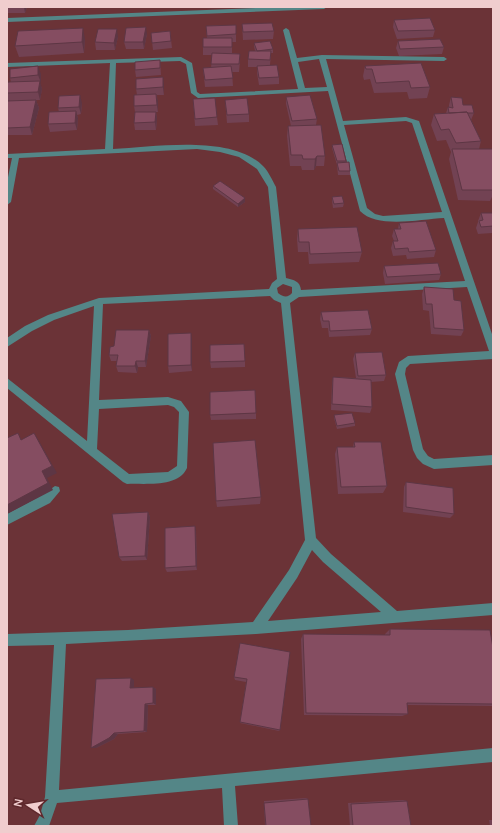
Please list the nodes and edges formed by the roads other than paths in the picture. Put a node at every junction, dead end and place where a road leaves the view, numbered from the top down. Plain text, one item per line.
1 (324, 7) edge
2 (257, 8) edge
3 (198, 10) edge
4 (7, 20) edge
5 (286, 30) dead end
6 (322, 57) junction
7 (444, 59) dead end
8 (294, 60) junction
9 (113, 62) junction
10 (7, 65) edge
11 (331, 89) junction
12 (302, 91) junction
13 (340, 122) junction
14 (109, 151) junction
15 (16, 155) junction
16 (7, 156) edge
17 (7, 202) edge
18 (447, 215) junction
19 (282, 281) junction
20 (470, 284) junction
21 (273, 292) junction
22 (297, 294) junction
23 (285, 300) junction
24 (99, 301) junction
25 (7, 333) edge
26 (18, 334) junction
27 (7, 342) edge
28 (493, 352) edge
29 (493, 355) edge
30 (7, 382) edge
31 (94, 405) junction
32 (92, 452) junction
33 (493, 460) edge
34 (55, 491) dead end
35 (7, 520) edge
36 (311, 540) junction
37 (493, 609) edge
38 (395, 617) junction
39 (256, 628) junction
40 (60, 639) junction
41 (7, 640) edge
42 (493, 755) edge
43 (228, 780) junction
44 (52, 797) junction
45 (41, 826) edge
46 (231, 826) edge

1 - 2 street
2 - 3 street
3 - 4 street
5 - 8 street
6 - 7 street
6 - 8 street
6 - 11 street
8 - 12 street
9 - 10 street
9 - 12 street
9 - 14 street
11 - 12 street
11 - 13 street
13 - 18 street
13 - 18 street
14 - 15 street
14 - 19 street
15 - 16 street
15 - 17 street
18 - 20 street
19 - 21 street
19 - 22 street
20 - 22 street
20 - 28 street
21 - 23 street
21 - 24 street
22 - 23 street
23 - 36 street
24 - 26 street
24 - 31 street
25 - 26 street
26 - 27 street
29 - 33 street
30 - 32 street
31 - 32 street
31 - 32 street
34 - 35 street
36 - 38 street
36 - 39 street
37 - 38 street
38 - 39 street
39 - 40 street
40 - 41 street
40 - 44 street
42 - 43 street
43 - 44 street
43 - 46 street
44 - 45 street

